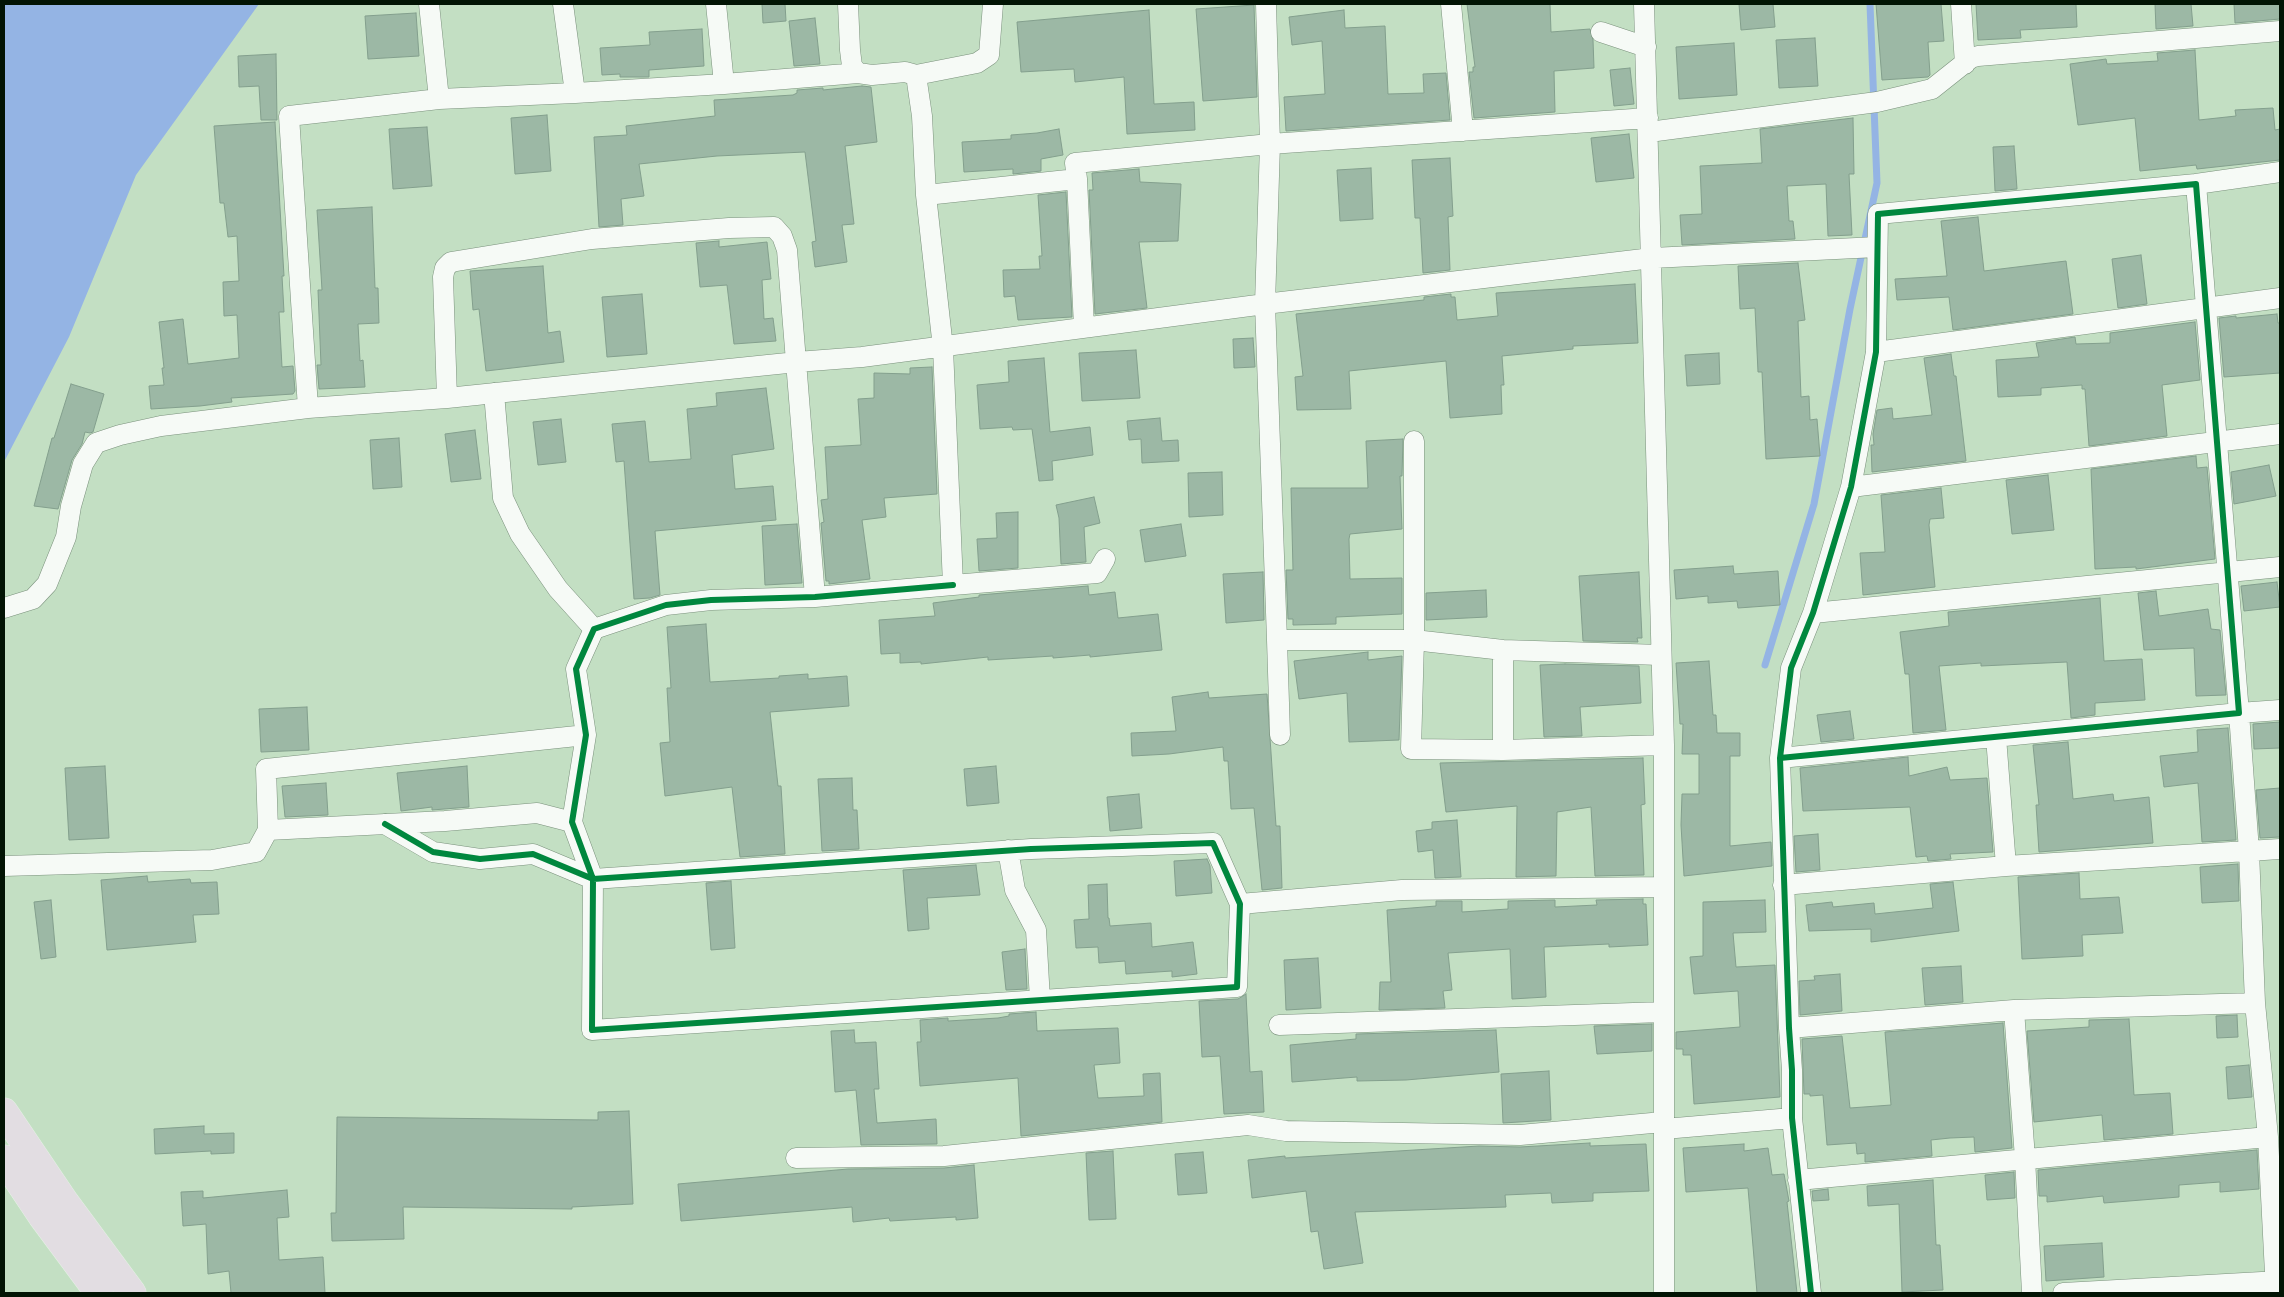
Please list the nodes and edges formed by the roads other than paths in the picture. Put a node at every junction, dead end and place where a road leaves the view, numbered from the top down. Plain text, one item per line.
1 (429, 4) edge
2 (563, 4) edge
3 (716, 4) edge
4 (848, 4) edge
5 (993, 4) edge
6 (1266, 4) edge
7 (1451, 4) edge
8 (1644, 4) edge
9 (1961, 4) edge
10 (2280, 31) edge
11 (1601, 32) dead end
12 (1646, 48) junction
13 (1965, 64) junction
14 (858, 73) junction
15 (916, 75) junction
16 (724, 84) junction
17 (575, 93) junction
18 (439, 99) junction
19 (1649, 125) junction
20 (1463, 131) junction
21 (1270, 144) junction
22 (2280, 172) edge
23 (1076, 179) junction
24 (2196, 184) junction
25 (926, 195) junction
26 (1876, 247) junction
27 (1652, 258) junction
28 (2280, 298) edge
29 (1265, 304) junction
30 (2205, 307) junction
31 (1084, 327) junction
32 (943, 348) junction
33 (1876, 352) junction
34 (797, 362) junction
35 (494, 394) junction
36 (448, 398) junction
37 (308, 408) junction
38 (2280, 434) edge
39 (1414, 441) dead end
40 (2217, 441) junction
41 (1851, 486) junction
42 (1105, 559) dead end
43 (2280, 567) edge
44 (2227, 572) junction
45 (953, 585) junction
46 (816, 598) junction
47 (4, 608) edge
48 (1813, 613) junction
49 (594, 629) junction
50 (1277, 640) junction
51 (1414, 640) junction
52 (1503, 650) junction
53 (1661, 655) junction
54 (2280, 710) edge
55 (2239, 713) junction
56 (586, 735) junction
57 (1280, 735) dead end
58 (1996, 737) junction
59 (1664, 745) junction
60 (1503, 750) junction
61 (1780, 758) junction
62 (572, 822) junction
63 (385, 824) junction
64 (268, 830) junction
65 (2280, 849) edge
66 (1008, 850) junction
67 (2249, 851) junction
68 (4, 866) edge
69 (2006, 866) junction
70 (593, 879) junction
71 (1783, 884) junction
72 (1664, 887) junction
73 (1240, 904) junction
74 (1040, 1000) junction
75 (2255, 1003) junction
76 (2014, 1010) junction
77 (1663, 1012) junction
78 (1279, 1025) dead end
79 (1789, 1028) junction
80 (4, 1112) edge
81 (1792, 1118) junction
82 (1664, 1126) junction
83 (2268, 1137) junction
84 (796, 1158) dead end
85 (2025, 1158) junction
86 (4, 1159) edge
87 (1798, 1180) junction
88 (2277, 1285) edge
89 (99, 1293) edge
90 (132, 1293) edge
91 (1664, 1293) edge
92 (1812, 1293) edge
93 (2032, 1293) edge
94 (2063, 1293) edge

1 - 18 street
2 - 17 street
3 - 16 street
4 - 14 street
5 - 15 street
6 - 21 street
7 - 20 street
8 - 12 street
9 - 13 street
10 - 13 street
11 - 12 street
12 - 19 street
13 - 19 street
14 - 15 street
14 - 16 street
15 - 25 street
16 - 17 street
17 - 18 street
18 - 37 street
19 - 20 street
19 - 27 street
20 - 21 street
21 - 23 street
21 - 29 street
22 - 24 street
23 - 25 street
23 - 31 street
24 - 26 street
24 - 30 street
25 - 32 street
26 - 27 street
26 - 33 street
27 - 29 street
27 - 53 street
28 - 30 street
29 - 31 street
29 - 50 street
30 - 33 street
30 - 40 street
31 - 32 street
32 - 34 street
32 - 45 street
33 - 41 street
34 - 35 street
34 - 36 street
34 - 46 street
35 - 36 street
35 - 49 street
36 - 37 street
37 - 47 street
38 - 40 street
39 - 51 street
40 - 41 street
40 - 44 street
41 - 48 street
42 - 45 street
43 - 44 street
44 - 48 street
44 - 55 street
45 - 46 street
46 - 49 street
48 - 61 street
49 - 56 street
50 - 51 street
50 - 57 street
51 - 52 street
51 - 60 street
52 - 53 street
52 - 60 street
53 - 59 street
54 - 55 street
55 - 58 street
55 - 67 street
56 - 62 street
56 - 64 street
58 - 61 street
58 - 69 street
59 - 60 street
59 - 72 street
61 - 71 street
62 - 63 street
62 - 70 street
63 - 64 street
63 - 70 street
64 - 68 street
65 - 67 street
66 - 70 street
66 - 73 street
66 - 74 street
67 - 69 street
67 - 75 street
69 - 71 street
70 - 74 street
71 - 79 street
72 - 73 street
72 - 77 street
73 - 74 street
75 - 76 street
75 - 83 street
76 - 79 street
76 - 85 street
77 - 78 street
77 - 82 street
79 - 81 street
80 - 90 highway
81 - 82 street
81 - 87 street
82 - 84 street
82 - 91 street
83 - 85 street
83 - 88 street
85 - 87 street
85 - 93 street
86 - 89 highway
87 - 92 street
88 - 94 street

